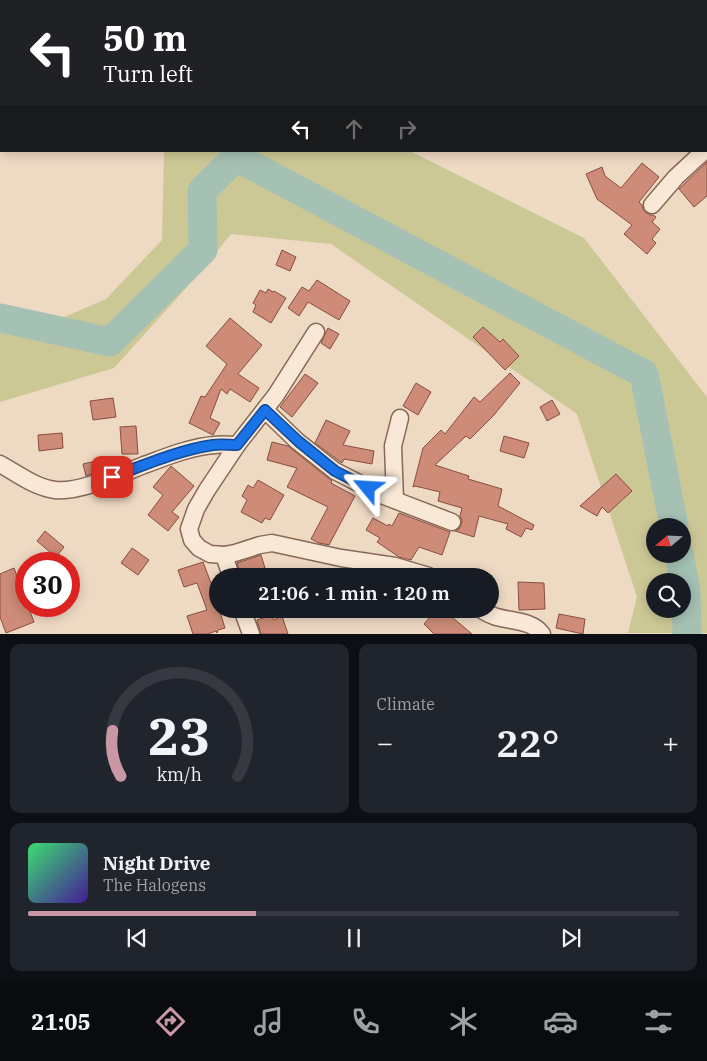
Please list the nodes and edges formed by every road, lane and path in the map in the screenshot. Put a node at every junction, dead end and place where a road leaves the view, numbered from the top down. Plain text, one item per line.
1 (704, 152) edge
2 (652, 205) dead end
3 (316, 332) dead end
4 (265, 410) junction
5 (400, 418) dead end
6 (237, 445) junction
7 (0, 464) edge
8 (395, 500) junction
9 (452, 522) dead end
10 (224, 555) junction
11 (228, 568) edge
12 (402, 568) edge
13 (245, 618) edge
14 (499, 618) edge
15 (251, 634) edge
16 (542, 634) edge

1 - 2 street
3 - 4 street
4 - 6 street
4 - 8 street
5 - 8 street
6 - 7 street
6 - 10 street
8 - 9 street
10 - 11 street
10 - 12 street
13 - 15 street
14 - 16 street

